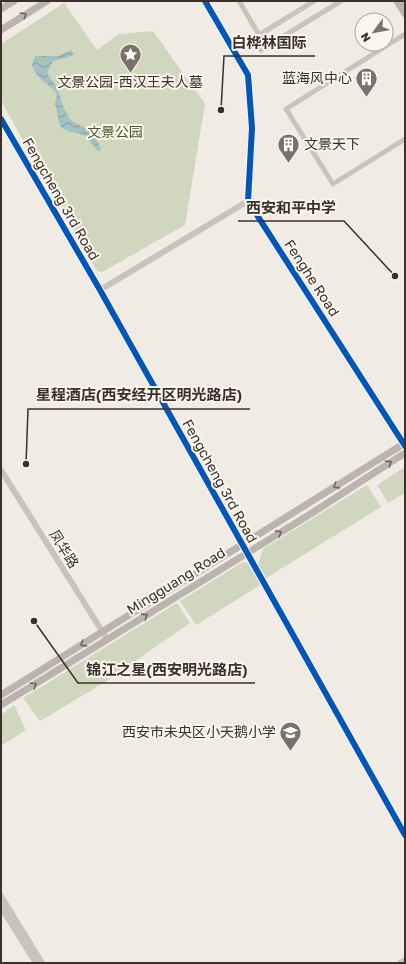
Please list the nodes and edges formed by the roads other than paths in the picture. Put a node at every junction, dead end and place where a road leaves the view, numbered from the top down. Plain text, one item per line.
1 (14, 1) edge
2 (47, 1) edge
3 (205, 1) edge
4 (239, 1) edge
5 (314, 1) edge
6 (341, 1) edge
7 (397, 1) edge
8 (1, 9) edge
9 (405, 14) edge
10 (1, 30) edge
11 (405, 34) edge
12 (261, 50) dead end
13 (1, 119) edge
14 (405, 139) edge
15 (248, 201) junction
16 (100, 290) junction
17 (405, 445) edge
18 (405, 453) edge
19 (1, 470) edge
20 (241, 544) junction
21 (247, 554) junction
22 (102, 632) junction
23 (107, 639) junction
24 (1, 695) edge
25 (1, 705) edge
26 (405, 835) edge
27 (1, 896) edge
28 (1, 907) edge
29 (405, 960) edge
30 (36, 963) edge
31 (42, 963) edge
32 (400, 963) edge

1 - 8 main road
10 -> 2 main road
3 - 15 street
4 - 5 street
6 - 12 street
7 - 9 main road
11 - 14 street
13 - 16 street, Fengcheng 3rd Road
15 - 16 street
15 - 17 street, Fenghe Road
16 - 20 street, Fengcheng 3rd Road
17 -> 20 main road, Mingguang Road
21 -> 18 main road, Mingguang Road
19 - 22 street, 凤华路
20 - 21 street, Fengcheng 3rd Road
20 - 22 main road, Mingguang Road
23 -> 21 main road, Mingguang Road
21 - 26 street, Fengcheng 3rd Road
22 - 23 street, 凤华路
22 -> 24 main road, Mingguang Road
25 -> 23 main road, Mingguang Road
27 - 31 street
28 - 30 street
29 - 32 street

